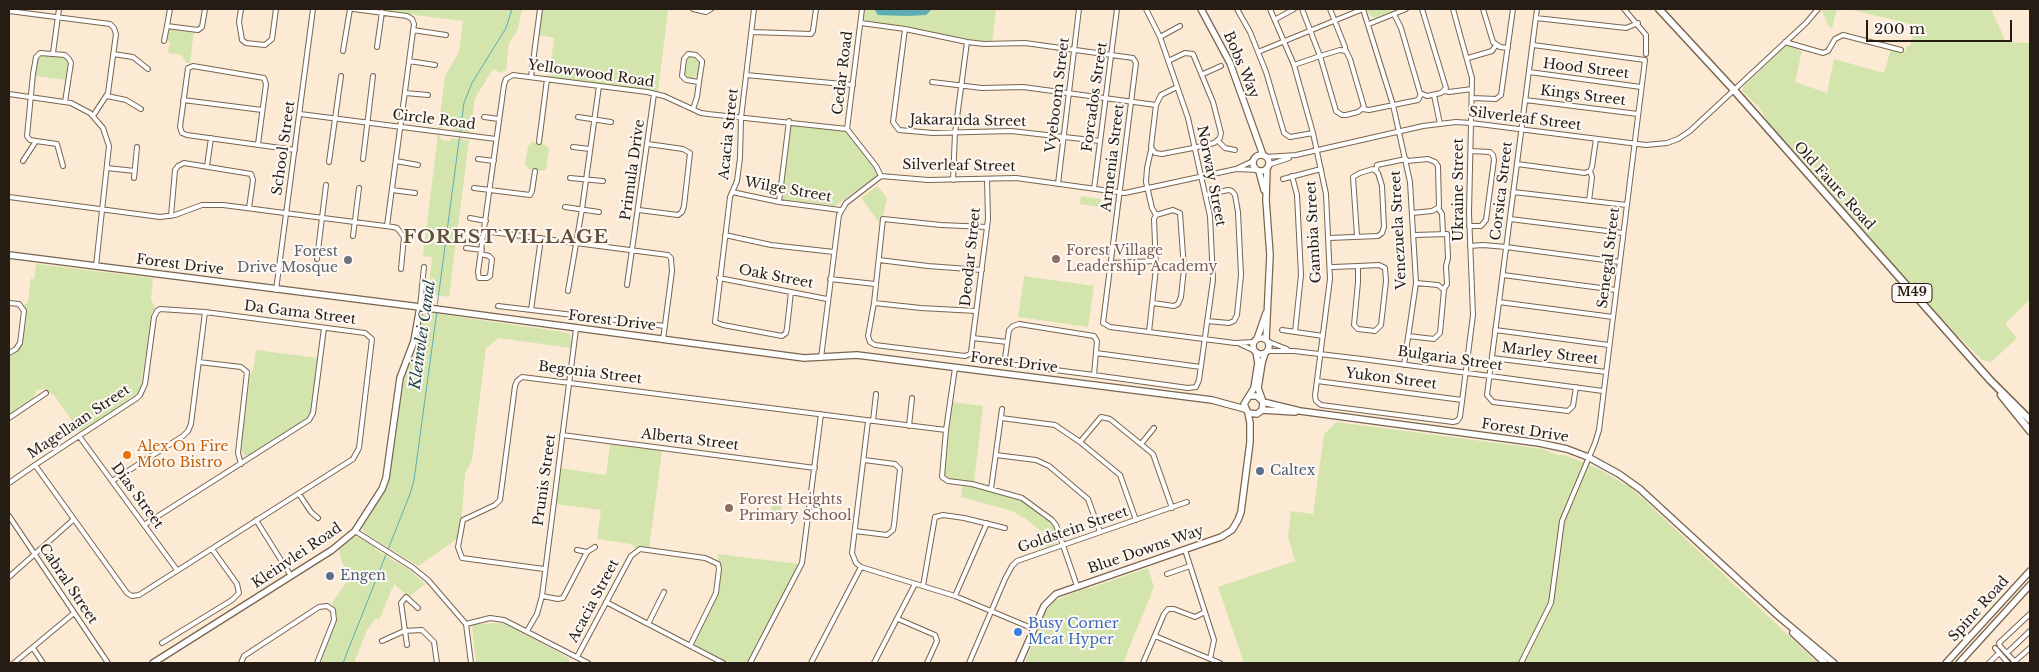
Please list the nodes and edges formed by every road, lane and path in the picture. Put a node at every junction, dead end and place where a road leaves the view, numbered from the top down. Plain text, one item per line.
1 (58, 9) edge
2 (170, 9) edge
3 (205, 9) edge
4 (240, 9) edge
5 (276, 9) edge
6 (313, 9) edge
7 (352, 9) edge
8 (540, 9) edge
9 (693, 9) edge
10 (711, 9) edge
11 (754, 9) edge
12 (816, 9) edge
13 (862, 9) edge
14 (1079, 9) edge
15 (1117, 9) edge
16 (1146, 9) edge
17 (1201, 9) edge
18 (1237, 9) edge
19 (1270, 9) edge
20 (1294, 9) edge
21 (1302, 9) edge
22 (1330, 9) edge
23 (1363, 9) edge
24 (1406, 9) edge
25 (1422, 9) edge
26 (1453, 9) edge
27 (1483, 9) edge
28 (1513, 9) edge
29 (1537, 9) edge
30 (1624, 9) edge
31 (1660, 9) edge
32 (1818, 9) edge
33 (9, 11) edge
34 (382, 12) junction
35 (1394, 14) junction
36 (58, 18) junction
37 (1536, 18) junction
38 (1276, 19) junction
39 (1335, 21) junction
40 (861, 23) junction
41 (1638, 23) junction
42 (1369, 24) junction
43 (167, 26) junction
44 (1180, 26) dead end
45 (905, 29) junction
46 (414, 30) junction
47 (1310, 31) junction
48 (752, 32) junction
49 (446, 35) dead end
50 (1160, 37) junction
51 (164, 41) dead end
52 (1285, 41) junction
53 (967, 42) junction
54 (1785, 42) junction
55 (1496, 45) junction
56 (1533, 45) junction
57 (377, 47) dead end
58 (1508, 48) junction
59 (1074, 49) junction
60 (1345, 50) junction
61 (1901, 50) dead end
62 (343, 51) dead end
63 (1258, 52) junction
64 (53, 53) junction
65 (113, 54) junction
66 (1112, 54) junction
67 (1646, 54) dead end
68 (1320, 56) junction
69 (1468, 58) junction
70 (1168, 60) junction
71 (409, 61) junction
72 (435, 65) dead end
73 (1294, 65) junction
74 (1221, 66) dead end
75 (148, 69) dead end
76 (1529, 72) junction
77 (1203, 74) junction
78 (746, 75) junction
79 (341, 76) dead end
80 (373, 76) dead end
81 (531, 77) junction
82 (547, 79) junction
83 (699, 82) junction
84 (932, 82) dead end
85 (852, 85) junction
86 (962, 85) junction
87 (598, 86) junction
88 (1177, 87) junction
89 (1641, 87) junction
90 (1472, 89) junction
91 (1733, 89) junction
92 (1444, 91) junction
93 (405, 93) junction
94 (9, 94) edge
95 (654, 94) junction
96 (1068, 94) junction
97 (1421, 94) junction
98 (428, 95) dead end
99 (1434, 95) junction
100 (30, 96) junction
101 (107, 96) junction
102 (1107, 98) junction
103 (1473, 98) junction
104 (183, 100) junction
105 (1525, 100) junction
106 (65, 102) junction
107 (1131, 102) junction
108 (1156, 105) junction
109 (1393, 105) junction
110 (141, 109) dead end
111 (692, 109) junction
112 (262, 110) junction
113 (1362, 110) junction
114 (300, 114) junction
115 (1638, 114) junction
116 (93, 116) junction
117 (484, 117) dead end
118 (578, 117) dead end
119 (740, 118) junction
120 (334, 119) junction
121 (499, 119) junction
122 (594, 120) junction
123 (789, 121) junction
124 (611, 122) dead end
125 (1471, 122) junction
126 (368, 123) junction
127 (1440, 124) junction
128 (400, 127) junction
129 (847, 129) junction
130 (1522, 129) junction
131 (1399, 132) junction
132 (955, 133) junction
133 (1254, 133) junction
134 (1313, 133) junction
135 (1064, 137) junction
136 (211, 138) junction
137 (496, 139) junction
138 (1596, 139) junction
139 (36, 141) junction
140 (1218, 141) junction
141 (539, 142) dead end
142 (1100, 142) junction
143 (258, 144) junction
144 (648, 144) junction
145 (1634, 144) junction
146 (137, 147) dead end
147 (573, 147) dead end
148 (1195, 147) junction
149 (295, 150) junction
150 (590, 150) junction
151 (1235, 150) dead end
152 (1153, 151) junction
153 (1317, 151) junction
154 (1471, 151) junction
155 (1296, 155) junction
156 (1264, 156) junction
157 (363, 159) dead end
158 (478, 159) dead end
159 (1254, 159) junction
160 (1406, 160) junction
161 (23, 161) dead end
162 (396, 161) junction
163 (494, 161) junction
164 (329, 162) dead end
165 (1517, 164) junction
166 (418, 165) dead end
167 (63, 166) dead end
168 (207, 166) junction
169 (1268, 167) junction
170 (107, 168) junction
171 (1236, 169) junction
172 (1321, 169) junction
173 (1376, 170) junction
174 (134, 171) junction
175 (535, 171) dead end
176 (1258, 171) junction
177 (1590, 171) junction
178 (881, 176) junction
179 (1292, 176) junction
180 (1201, 177) junction
181 (134, 178) dead end
182 (570, 178) dead end
183 (987, 178) junction
184 (1283, 178) dead end
185 (586, 179) junction
186 (953, 180) junction
187 (603, 182) dead end
188 (1058, 184) junction
189 (326, 185) dead end
190 (359, 188) dead end
191 (474, 188) dead end
192 (1148, 188) junction
193 (1094, 189) junction
194 (392, 190) junction
195 (490, 190) junction
196 (732, 192) junction
197 (1120, 192) junction
198 (1514, 192) junction
199 (415, 194) dead end
200 (1206, 195) junction
201 (9, 197) edge
202 (1266, 200) junction
203 (1589, 201) junction
204 (779, 202) junction
205 (1627, 205) junction
206 (565, 207) dead end
207 (249, 208) junction
208 (1438, 208) junction
209 (582, 209) junction
210 (103, 210) junction
211 (638, 210) junction
212 (840, 210) junction
213 (600, 212) dead end
214 (1412, 212) junction
215 (286, 213) junction
216 (1156, 215) junction
217 (171, 216) junction
218 (322, 217) junction
219 (470, 218) dead end
220 (1510, 219) junction
221 (486, 221) junction
222 (355, 222) junction
223 (387, 226) junction
224 (1469, 226) junction
225 (988, 227) junction
226 (484, 231) junction
227 (1623, 233) junction
228 (1443, 234) junction
229 (725, 235) junction
230 (1416, 235) dead end
231 (353, 236) dead end
232 (1357, 236) junction
233 (541, 238) junction
234 (1329, 238) junction
235 (576, 243) junction
236 (1470, 246) junction
237 (1506, 247) junction
238 (466, 248) dead end
239 (634, 250) junction
240 (481, 252) junction
241 (834, 252) junction
242 (9, 255) edge
243 (317, 259) dead end
244 (879, 260) junction
245 (1156, 260) junction
246 (1111, 262) junction
247 (1620, 262) junction
248 (96, 266) junction
249 (1358, 266) junction
250 (424, 267) dead end
251 (1330, 267) junction
252 (401, 269) dead end
253 (982, 270) junction
254 (1503, 275) junction
255 (720, 278) junction
256 (830, 279) junction
257 (1416, 283) junction
258 (627, 284) dead end
259 (875, 284) junction
260 (1444, 289) junction
261 (276, 290) junction
262 (1616, 290) junction
263 (568, 291) dead end
264 (791, 292) junction
265 (827, 299) junction
266 (9, 302) edge
267 (874, 302) junction
268 (1499, 302) junction
269 (1153, 303) junction
270 (498, 306) dead end
271 (420, 307) junction
272 (157, 310) joint
273 (532, 310) junction
274 (976, 311) junction
275 (206, 312) junction
276 (1267, 312) junction
277 (1613, 317) junction
278 (1207, 321) junction
279 (665, 326) junction
280 (324, 328) junction
281 (576, 329) junction
282 (1282, 330) dead end
283 (1495, 330) junction
284 (1149, 332) junction
285 (1295, 332) junction
286 (1323, 336) junction
287 (1408, 336) junction
288 (973, 338) junction
289 (1205, 339) junction
290 (663, 340) junction
291 (1256, 341) junction
292 (1267, 341) junction
293 (1008, 342) junction
294 (1235, 343) junction
295 (1609, 345) junction
296 (1294, 351) junction
297 (1256, 352) junction
298 (1267, 352) junction
299 (9, 353) edge
300 (1096, 353) junction
301 (1321, 354) junction
302 (821, 358) junction
303 (1492, 358) junction
304 (199, 362) junction
305 (1404, 365) junction
306 (1201, 366) junction
307 (955, 368) junction
308 (1606, 372) junction
309 (1466, 373) junction
310 (1094, 376) junction
311 (1489, 376) junction
312 (1990, 380) junction
313 (1317, 381) junction
314 (569, 382) junction
315 (1576, 387) junction
316 (1603, 391) junction
317 (46, 393) dead end
318 (876, 394) dead end
319 (1249, 397) junction
320 (912, 398) dead end
321 (1212, 400) junction
322 (1262, 400) junction
323 (1462, 400) junction
324 (1316, 401) joint
325 (1002, 409) dead end
326 (1247, 410) junction
327 (1261, 412) junction
328 (1300, 412) junction
329 (821, 414) junction
330 (9, 418) edge
331 (1001, 418) junction
332 (2030, 420) edge
333 (870, 421) junction
334 (909, 426) junction
335 (1154, 428) dead end
336 (946, 430) junction
337 (2030, 431) edge
338 (562, 435) junction
339 (79, 436) junction
340 (1080, 442) junction
341 (1250, 442) junction
342 (1142, 444) junction
343 (996, 455) junction
344 (1588, 457) junction
345 (864, 460) junction
346 (241, 464) junction
347 (35, 466) junction
348 (815, 468) junction
349 (112, 481) junction
350 (9, 483) edge
351 (991, 489) junction
352 (299, 494) junction
353 (1187, 502) dead end
354 (1172, 508) junction
355 (9, 516) edge
356 (318, 518) dead end
357 (73, 520) junction
358 (256, 520) junction
359 (1136, 520) junction
360 (987, 523) junction
361 (144, 525) junction
362 (1005, 528) dead end
363 (355, 531) junction
364 (855, 531) junction
365 (1100, 532) junction
366 (1062, 545) junction
367 (595, 547) dead end
368 (212, 549) junction
369 (577, 550) dead end
370 (1185, 550) junction
371 (587, 552) junction
372 (35, 555) junction
373 (1190, 566) junction
374 (861, 567) junction
375 (544, 569) junction
376 (177, 570) junction
377 (2030, 571) edge
378 (1167, 574) dead end
379 (291, 576) junction
380 (9, 577) edge
381 (915, 584) junction
382 (2030, 584) edge
383 (924, 586) junction
384 (1077, 586) junction
385 (664, 592) dead end
386 (542, 596) junction
387 (956, 596) junction
388 (606, 602) junction
389 (418, 608) dead end
390 (991, 611) junction
391 (1205, 612) junction
392 (74, 614) junction
393 (2030, 614) edge
394 (1778, 616) junction
395 (898, 618) junction
396 (466, 624) junction
397 (648, 624) junction
398 (1034, 629) junction
399 (404, 631) junction
400 (526, 631) junction
401 (2030, 631) edge
402 (1155, 636) junction
403 (382, 641) dead end
404 (162, 643) dead end
405 (406, 645) dead end
406 (690, 646) junction
407 (33, 648) junction
408 (1995, 648) dead end
409 (2030, 648) edge
410 (1999, 653) junction
411 (2007, 653) junction
412 (577, 658) junction
413 (1210, 659) junction
414 (14, 663) edge
415 (43, 663) edge
416 (108, 663) edge
417 (153, 663) edge
418 (241, 663) edge
419 (318, 663) edge
420 (438, 663) edge
421 (471, 663) edge
422 (588, 663) edge
423 (723, 663) edge
424 (750, 663) edge
425 (811, 663) edge
426 (874, 663) edge
427 (927, 663) edge
428 (970, 663) edge
429 (1019, 663) edge
430 (1144, 663) edge
431 (1220, 663) edge
432 (1520, 663) edge
433 (1824, 663) edge
434 (1834, 663) edge
435 (1946, 663) edge
436 (1959, 663) edge
437 (1989, 663) edge
438 (2008, 663) edge
439 (2015, 663) edge

1 - 36 street
2 - 43 street
3 - 43 street
4 - 5 street
6 - 114 street, School Street
7 - 34 street
7 - 62 street
8 - 81 street
9 - 10 street
11 - 48 street, Acacia Street
12 - 48 street
13 - 40 street, Cedar Road
14 - 59 street, Vyeboom Street
15 - 66 street, Forcados Street
16 - 50 street, Norway Street
17 - 133 street, Bobs Way
18 - 63 street
19 - 38 street, Gambia Street
20 - 38 street
21 - 47 street
22 - 39 street
23 - 39 street
23 - 42 street, Venezuela Street
24 - 35 street
25 - 92 street
26 - 69 street, Ukraine Street
27 - 55 street
28 - 58 street
29 - 37 street, Corsica Street
30 - 41 street
31 - 91 main road, Old Faure Road / M49
32 - 54 street, Silverleaf Street
33 - 36 street
34 - 46 street
34 - 57 street
35 - 42 street
35 - 97 street
36 - 64 street
36 - 65 street
37 - 41 street
37 - 56 street, Corsica Street
38 - 52 street, Gambia Street
39 - 47 street
39 - 60 street
40 - 45 street
40 - 85 street, Cedar Road
41 - 67 street
42 - 109 street, Venezuela Street
43 - 51 street
44 - 50 street
45 - 53 street
45 - 132 street, Jakaranda Street
46 - 49 street
46 - 71 street
47 - 52 street
47 - 68 street
48 - 78 street, Acacia Street
50 - 70 street, Norway Street
52 - 63 street
52 - 73 street, Gambia Street
53 - 59 street
53 - 86 street
54 - 61 street
54 - 91 street, Silverleaf Street
55 - 58 street
55 - 69 street
56 - 76 street, Corsica Street
56 - 89 street, Senegal Street
58 - 103 street
59 - 66 street
59 - 96 street, Vyeboom Street
60 - 68 street
60 - 113 street
63 - 134 street
64 - 100 street
64 - 106 street
65 - 75 street
65 - 101 street
66 - 102 street, Forcados Street
66 - 107 street, Armenia Street
68 - 73 street
68 - 113 street
69 - 90 street, Ukraine Street
70 - 77 street
70 - 88 street, Norway Street
71 - 72 street
71 - 93 street
73 - 134 street, Gambia Street
74 - 77 street
76 - 89 street, Hood Street
76 - 105 street, Corsica Street
77 - 140 street
78 - 85 street
78 - 119 street, Acacia Street
79 - 120 street
80 - 126 street
81 - 82 street, Yellowwood Road
81 - 121 street, Yellowwood Road
82 - 87 street, Yellowwood Road
82 - 141 street
83 - 83 street
83 - 111 street
84 - 86 street
85 - 129 street, Cedar Road
86 - 96 street
86 - 132 street
87 - 95 street, Yellowwood Road
87 - 122 street
88 - 108 street
88 - 148 street, Norway Street
89 - 115 street, Senegal Street
90 - 92 street
90 - 103 street, Ukraine Street
91 - 145 street, Silverleaf Street
91 - 312 main road, Old Faure Road / M49
92 - 99 street
93 - 98 street
93 - 128 street
94 - 100 street
95 - 111 street, Yellowwood Road
95 - 144 street, Primula Drive
96 - 102 street
96 - 135 street, Vyeboom Street
97 - 99 street
97 - 109 street
99 - 127 street
100 - 106 street
100 - 139 street
101 - 110 street
101 - 116 street
102 - 107 street
102 - 142 street, Forcados Street
103 - 125 street, Ukraine Street
104 - 112 street
104 - 112 street
104 - 136 street
105 - 115 street, Kings Street
105 - 130 street, Corsica Street
106 - 116 street
107 - 108 street
107 - 197 street, Armenia Street
108 - 152 street
109 - 113 street
109 - 131 street, Venezuela Street
111 - 119 street, Yellowwood Road
112 - 143 street
114 - 120 street, Circle Road
114 - 149 street, School Street
115 - 145 street, Senegal Street
116 - 170 street
117 - 121 street
118 - 122 street
119 - 123 street, Yellowwood Road
119 - 196 street, Acacia Street
120 - 126 street, Circle Road
120 - 164 street
121 - 137 street
122 - 124 street
122 - 150 street
123 - 129 street, Yellowwood Road
123 - 204 street
125 - 127 street, Silverleaf Street
125 - 130 street, Silverleaf Street
125 - 154 street, Ukraine Street
126 - 128 street, Circle Road
126 - 157 street
127 - 131 street, Silverleaf Street
128 - 137 street, Circle Road
128 - 162 street
129 - 178 street, Cedar Road
130 - 138 street, Silverleaf Street
130 - 165 street, Corsica Street
131 - 153 street, Silverleaf Street
131 - 160 street, Venezuela Street
132 - 135 street, Jakaranda Street
132 - 186 street
133 - 156 street, Bobs Way
133 - 159 street, Bobs Way
134 - 153 street, Gambia Street
135 - 142 street, Jakaranda Street
135 - 188 street, Vyeboom Street
136 - 143 street
136 - 168 street
137 - 163 street
138 - 145 street, Silverleaf Street
138 - 177 street
139 - 161 street
139 - 167 street
140 - 148 street
140 - 151 street
142 - 193 street, Forcados Street
143 - 149 street
144 - 211 street, Primula Drive
144 - 211 street
145 - 205 street, Senegal Street
146 - 174 street
147 - 150 street
148 - 152 street
148 - 180 street, Norway Street
149 - 215 street, School Street
150 - 185 street
152 - 192 street
153 - 155 street, Silverleaf Street
153 - 172 street, Gambia Street
154 - 224 street, Ukraine Street
154 - 224 street
155 - 156 street, Silverleaf Street
155 - 169 street, Silverleaf Street
156 - 159 street
156 - 169 street, Bobs Way
158 - 163 street
159 - 171 street
159 - 176 street
160 - 173 street
160 - 208 street
160 - 214 street, Venezuela Street
162 - 166 street
162 - 194 street
163 - 195 street
165 - 177 street
165 - 198 street, Corsica Street
168 - 207 street
168 - 217 street
169 - 176 street
169 - 202 street
170 - 174 street
170 - 210 street
171 - 176 street
171 - 180 street, Silverleaf Street
172 - 179 street
172 - 234 street, Gambia Street
173 - 232 street
173 - 232 street
174 - 181 street
175 - 195 street
176 - 202 street
177 - 203 street
178 - 186 street, Silverleaf Street
178 - 212 street
179 - 184 street
179 - 285 street
180 - 192 street, Silverleaf Street
180 - 200 street, Norway Street
182 - 185 street
183 - 186 street, Silverleaf Street
183 - 188 street, Silverleaf Street
183 - 225 street, Deodar Street
185 - 187 street
185 - 209 street
188 - 193 street, Silverleaf Street
189 - 218 street
190 - 222 street
191 - 195 street
192 - 197 street, Silverleaf Street
192 - 216 street
193 - 197 street, Silverleaf Street
194 - 199 street
194 - 223 street
195 - 221 street
196 - 204 street, Wilge Street
196 - 229 street, Acacia Street
197 - 246 street, Armenia Street
198 - 203 street
198 - 220 street, Corsica Street
200 - 278 street, Norway Street
200 - 278 street
201 - 210 street
202 - 276 street
203 - 205 street
204 - 212 street, Wilge Street
205 - 227 street, Senegal Street
206 - 209 street
207 - 215 street
207 - 217 street
208 - 214 street
208 - 228 street
209 - 213 street
209 - 235 street
210 - 217 street
210 - 248 street
211 - 239 street, Primula Drive
212 - 241 street
214 - 257 street, Venezuela Street
215 - 218 street
215 - 261 street, School Street
216 - 245 street
216 - 269 street
218 - 222 street
218 - 243 street
219 - 221 street
220 - 227 street
220 - 237 street, Corsica Street
221 - 226 street
222 - 223 street
222 - 231 street
223 - 252 street
224 - 236 street, Ukraine Street
225 - 244 street
225 - 253 street, Deodar Street
226 - 233 street
226 - 240 street
227 - 247 street, Senegal Street
228 - 230 street
228 - 260 street
229 - 241 street
229 - 255 street, Acacia Street
232 - 234 street
233 - 235 street
233 - 273 street
234 - 251 street, Gambia Street
235 - 239 street
235 - 263 street
236 - 237 street
236 - 309 street, Ukraine Street
237 - 247 street
237 - 254 street, Corsica Street
238 - 240 street
239 - 258 street, Primula Drive
239 - 279 street
240 - 240 street
241 - 256 street
242 - 248 street, Forest Drive
244 - 253 street
244 - 259 street
245 - 246 street
245 - 269 street
246 - 284 street, Armenia Street
247 - 262 street, Senegal Street
248 - 261 street, Forest Drive
249 - 249 street
249 - 251 street
250 - 271 street
251 - 286 street, Gambia Street
253 - 274 street, Deodar Street
254 - 262 street
254 - 268 street, Corsica Street
255 - 264 street, Oak Street
255 - 264 street, Acacia Street
256 - 259 street
256 - 265 street
257 - 260 street
257 - 287 street, Venezuela Street
259 - 267 street
260 - 287 street
261 - 271 street, Forest Drive
262 - 277 street, Senegal Street
264 - 265 street, Oak Street
265 - 302 street
266 - 299 street
267 - 274 street
267 - 288 street, Deodar Street
268 - 277 street
268 - 283 street, Corsica Street
269 - 284 street
270 - 273 street, Forest Drive
271 - 281 street, Forest Drive
271 - 363 street, Kleinvlei Road
272 - 275 street, Da Gama Street
272 - 339 street, Magellaan Street
273 - 279 street, Forest Drive
274 - 288 street, Deodar Street
275 - 280 street, Da Gama Street
275 - 304 street
276 - 291 street
276 - 292 street
277 - 295 street, Senegal Street
278 - 289 street, Norway Street
279 - 290 street
280 - 346 street
280 - 352 street, Da Gama Street
281 - 290 street, Forest Drive
281 - 314 street, Prunis Street
282 - 285 street
283 - 295 street
283 - 303 street, Corsica Street
284 - 289 street
285 - 286 street
286 - 301 street, Gambia Street
287 - 305 street, Venezuela Street
288 - 293 street
289 - 294 street
289 - 306 street, Norway Street
290 - 302 street, Forest Drive
291 - 292 street
291 - 294 street
291 - 297 street
292 - 296 street, Bulgaria Street
292 - 298 street
293 - 300 street
293 - 310 street
294 - 297 street
295 - 308 street, Senegal Street
296 - 298 street, Bulgaria Street
296 - 301 street, Bulgaria Street
297 - 298 street
297 - 319 street
298 - 322 street
300 - 306 street
300 - 310 street
301 - 305 street, Bulgaria Street
301 - 313 street, Gambia Street
302 - 307 street, Forest Drive
303 - 308 street, Marley Street
303 - 311 street, Corsica Street
304 - 346 street
304 - 349 street
305 - 309 street, Bulgaria Street
306 - 310 street, Norway Street
307 - 321 street, Forest Drive
307 - 336 street
308 - 316 street, Senegal Street
309 - 311 street, Bulgaria Street
309 - 323 street, Ukraine Street
311 - 315 street, Bulgaria Street
311 - 315 street, Corsica Street
312 - 332 main road, Old Faure Road / M49
312 - 337 main road, Old Faure Road / M49
313 - 323 street, Yukon Street
313 - 324 street, Gambia Street
314 - 329 street, Begonia Street
314 - 338 street, Prunis Street
314 - 375 street, Begonia Street
315 - 316 street, Bulgaria Street
316 - 344 street, Senegal Street
317 - 330 street
318 - 333 street
319 - 321 street, Forest Drive
319 - 322 street
319 - 326 street
320 - 334 street
321 - 326 street, Forest Drive
322 - 327 street
322 - 328 street, Forest Drive
323 - 324 street, Ukraine Street
325 - 331 street
326 - 327 street
326 - 341 street, Blue Downs Way
327 - 328 street, Forest Drive
327 - 341 street, Blue Downs Way
328 - 344 street, Forest Drive
329 - 333 street, Begonia Street
329 - 348 street
331 - 340 street
331 - 343 street
333 - 334 street, Begonia Street
333 - 345 street
334 - 336 street, Begonia Street
335 - 342 street
336 - 351 street
338 - 348 street, Alberta Street
338 - 375 street, Prunis Street
339 - 347 street, Magellaan Street
339 - 349 street, Dias Street
340 - 342 street
340 - 359 street
341 - 370 street, Blue Downs Way
342 - 354 street
343 - 351 street
343 - 365 street
344 - 394 street, Forest Drive
344 - 432 street, Senegal Street
345 - 364 street
345 - 364 street
346 - 361 street
347 - 350 street, Magellaan Street
347 - 357 street, Da Gama Street
348 - 424 street
349 - 361 street, Dias Street
351 - 366 street
352 - 356 street
352 - 358 street, Da Gama Street
353 - 354 street, Goldstein Street
354 - 359 street, Goldstein Street
355 - 372 street, Cabral Street
357 - 372 street
357 - 376 street, Da Gama Street
358 - 368 street, Da Gama Street
358 - 379 street
359 - 365 street, Goldstein Street
360 - 362 street
360 - 383 street
360 - 387 street
361 - 376 street, Dias Street
363 - 379 street, Kleinvlei Road
363 - 396 street
364 - 374 street
365 - 366 street, Goldstein Street
366 - 384 street
366 - 390 street, Goldstein Street
367 - 371 street
368 - 376 street, Da Gama Street
368 - 404 street
369 - 371 street
370 - 373 street
370 - 384 street, Blue Downs Way
371 - 386 street
372 - 380 street
372 - 392 street, Cabral Street
373 - 378 street
373 - 391 street
374 - 381 street
374 - 425 street
375 - 386 street, Prunis Street
377 - 435 street, Spine Road
379 - 417 street, Kleinvlei Road
381 - 383 street
381 - 395 street
382 - 436 street, Spine Road
383 - 387 street
384 - 398 street, Blue Downs Way
385 - 397 street
386 - 400 street, Prunis Street
387 - 390 street
388 - 397 street
388 - 406 street, Acacia Street
388 - 412 street, Acacia Street
389 - 399 street
390 - 398 street
390 - 428 street, Goldstein Street
391 - 402 street
391 - 413 street
392 - 407 street
392 - 416 street, Cabral Street
393 - 411 street
394 - 433 street, Forest Drive
394 - 434 street, Forest Drive
395 - 426 street
395 - 427 street
396 - 400 street
396 - 421 street
397 - 406 street
398 - 429 street, Blue Downs Way
399 - 403 street
399 - 405 street
399 - 420 street
400 - 412 street
401 - 411 street
402 - 413 street
402 - 430 street
406 - 423 street
407 - 414 street
407 - 415 street
408 - 410 street
409 - 439 street
410 - 437 street
410 - 438 street
411 - 439 street
412 - 422 street
413 - 431 street
418 - 419 street

